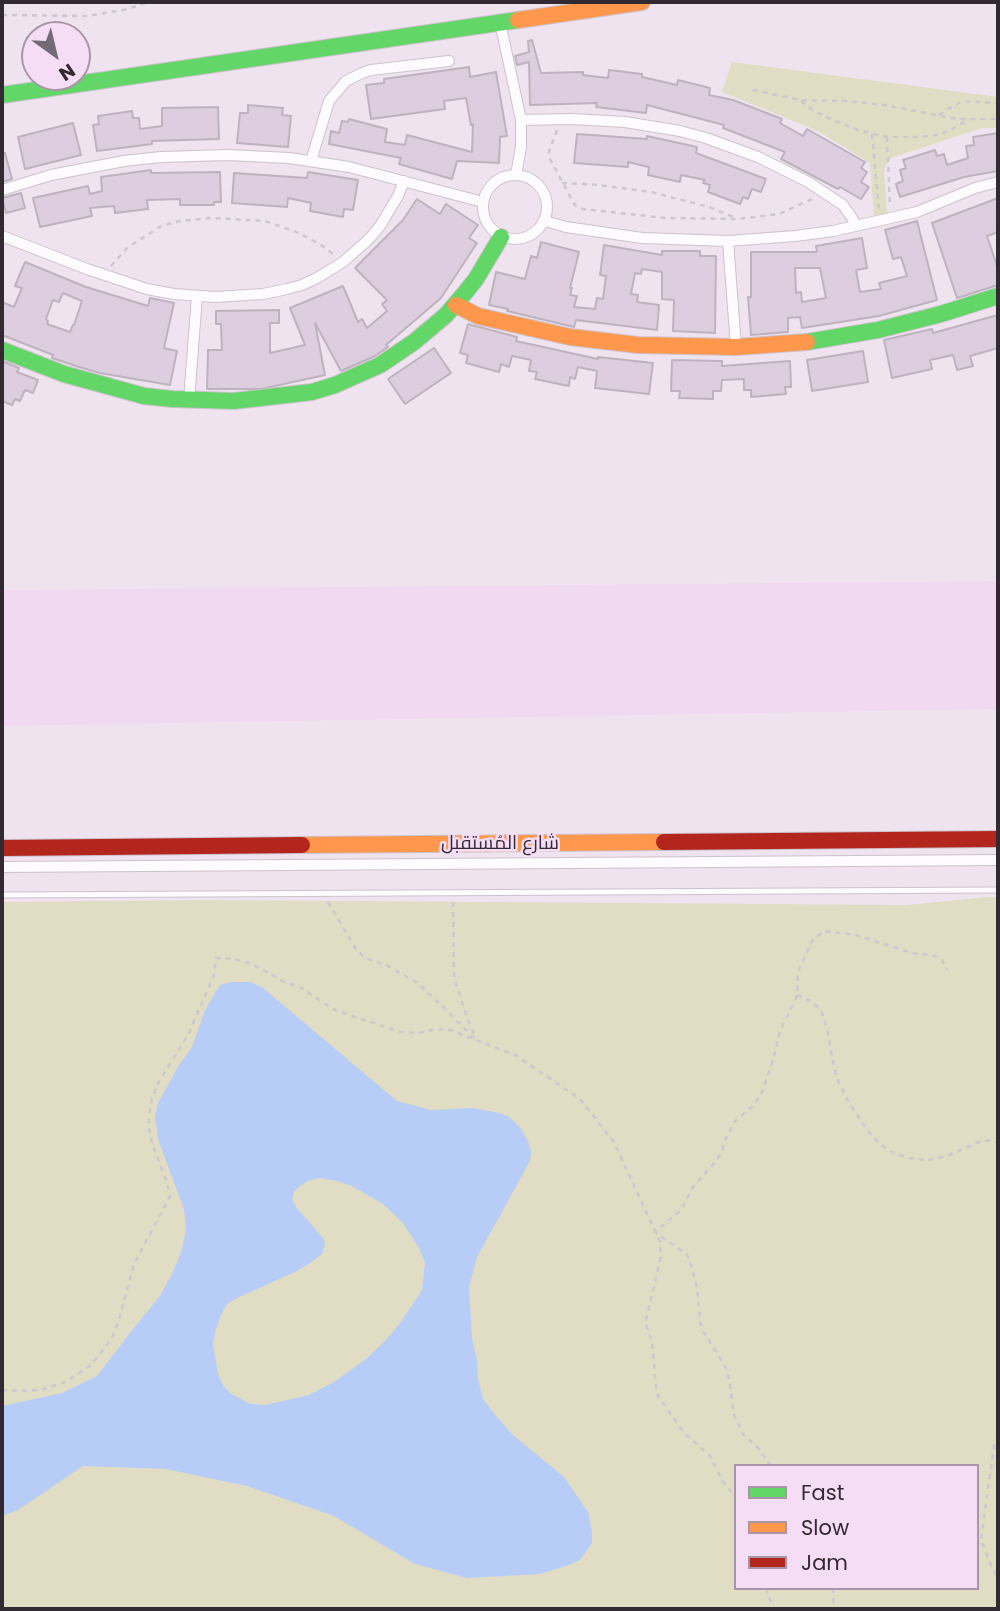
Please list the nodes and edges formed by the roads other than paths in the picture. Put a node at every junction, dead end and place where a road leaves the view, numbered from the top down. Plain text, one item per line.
1 (642, 2) edge
2 (500, 22) junction
3 (449, 61) dead end
4 (2, 95) edge
5 (521, 120) junction
6 (311, 161) junction
7 (516, 175) junction
8 (404, 181) junction
9 (998, 182) edge
10 (2, 190) edge
11 (483, 202) junction
12 (545, 221) junction
13 (856, 226) junction
14 (2, 236) edge
15 (501, 237) junction
16 (728, 242) junction
17 (197, 296) junction
18 (998, 296) edge
19 (456, 305) junction
20 (736, 347) junction
21 (2, 350) edge
22 (189, 400) junction
23 (998, 839) edge
24 (2, 848) edge
25 (998, 860) edge
26 (2, 867) edge
27 (998, 890) edge
28 (2, 895) edge

1 - 2 street
2 - 4 street
2 - 5 street
3 - 6 street
5 - 7 street
5 - 13 street
6 - 8 street
6 - 10 street
7 - 11 street
7 - 12 street
8 - 11 street
8 - 17 street
9 - 13 street
11 - 15 street
12 - 15 street
12 - 16 street
13 - 16 street
14 - 17 street
15 - 19 street
16 - 20 street
17 - 22 street
18 - 20 street
19 - 20 street
19 - 22 street
21 - 22 street
23 - 24 street, شارع المُستقبل
25 - 26 street, شارع المُستقبل
27 - 28 lane

